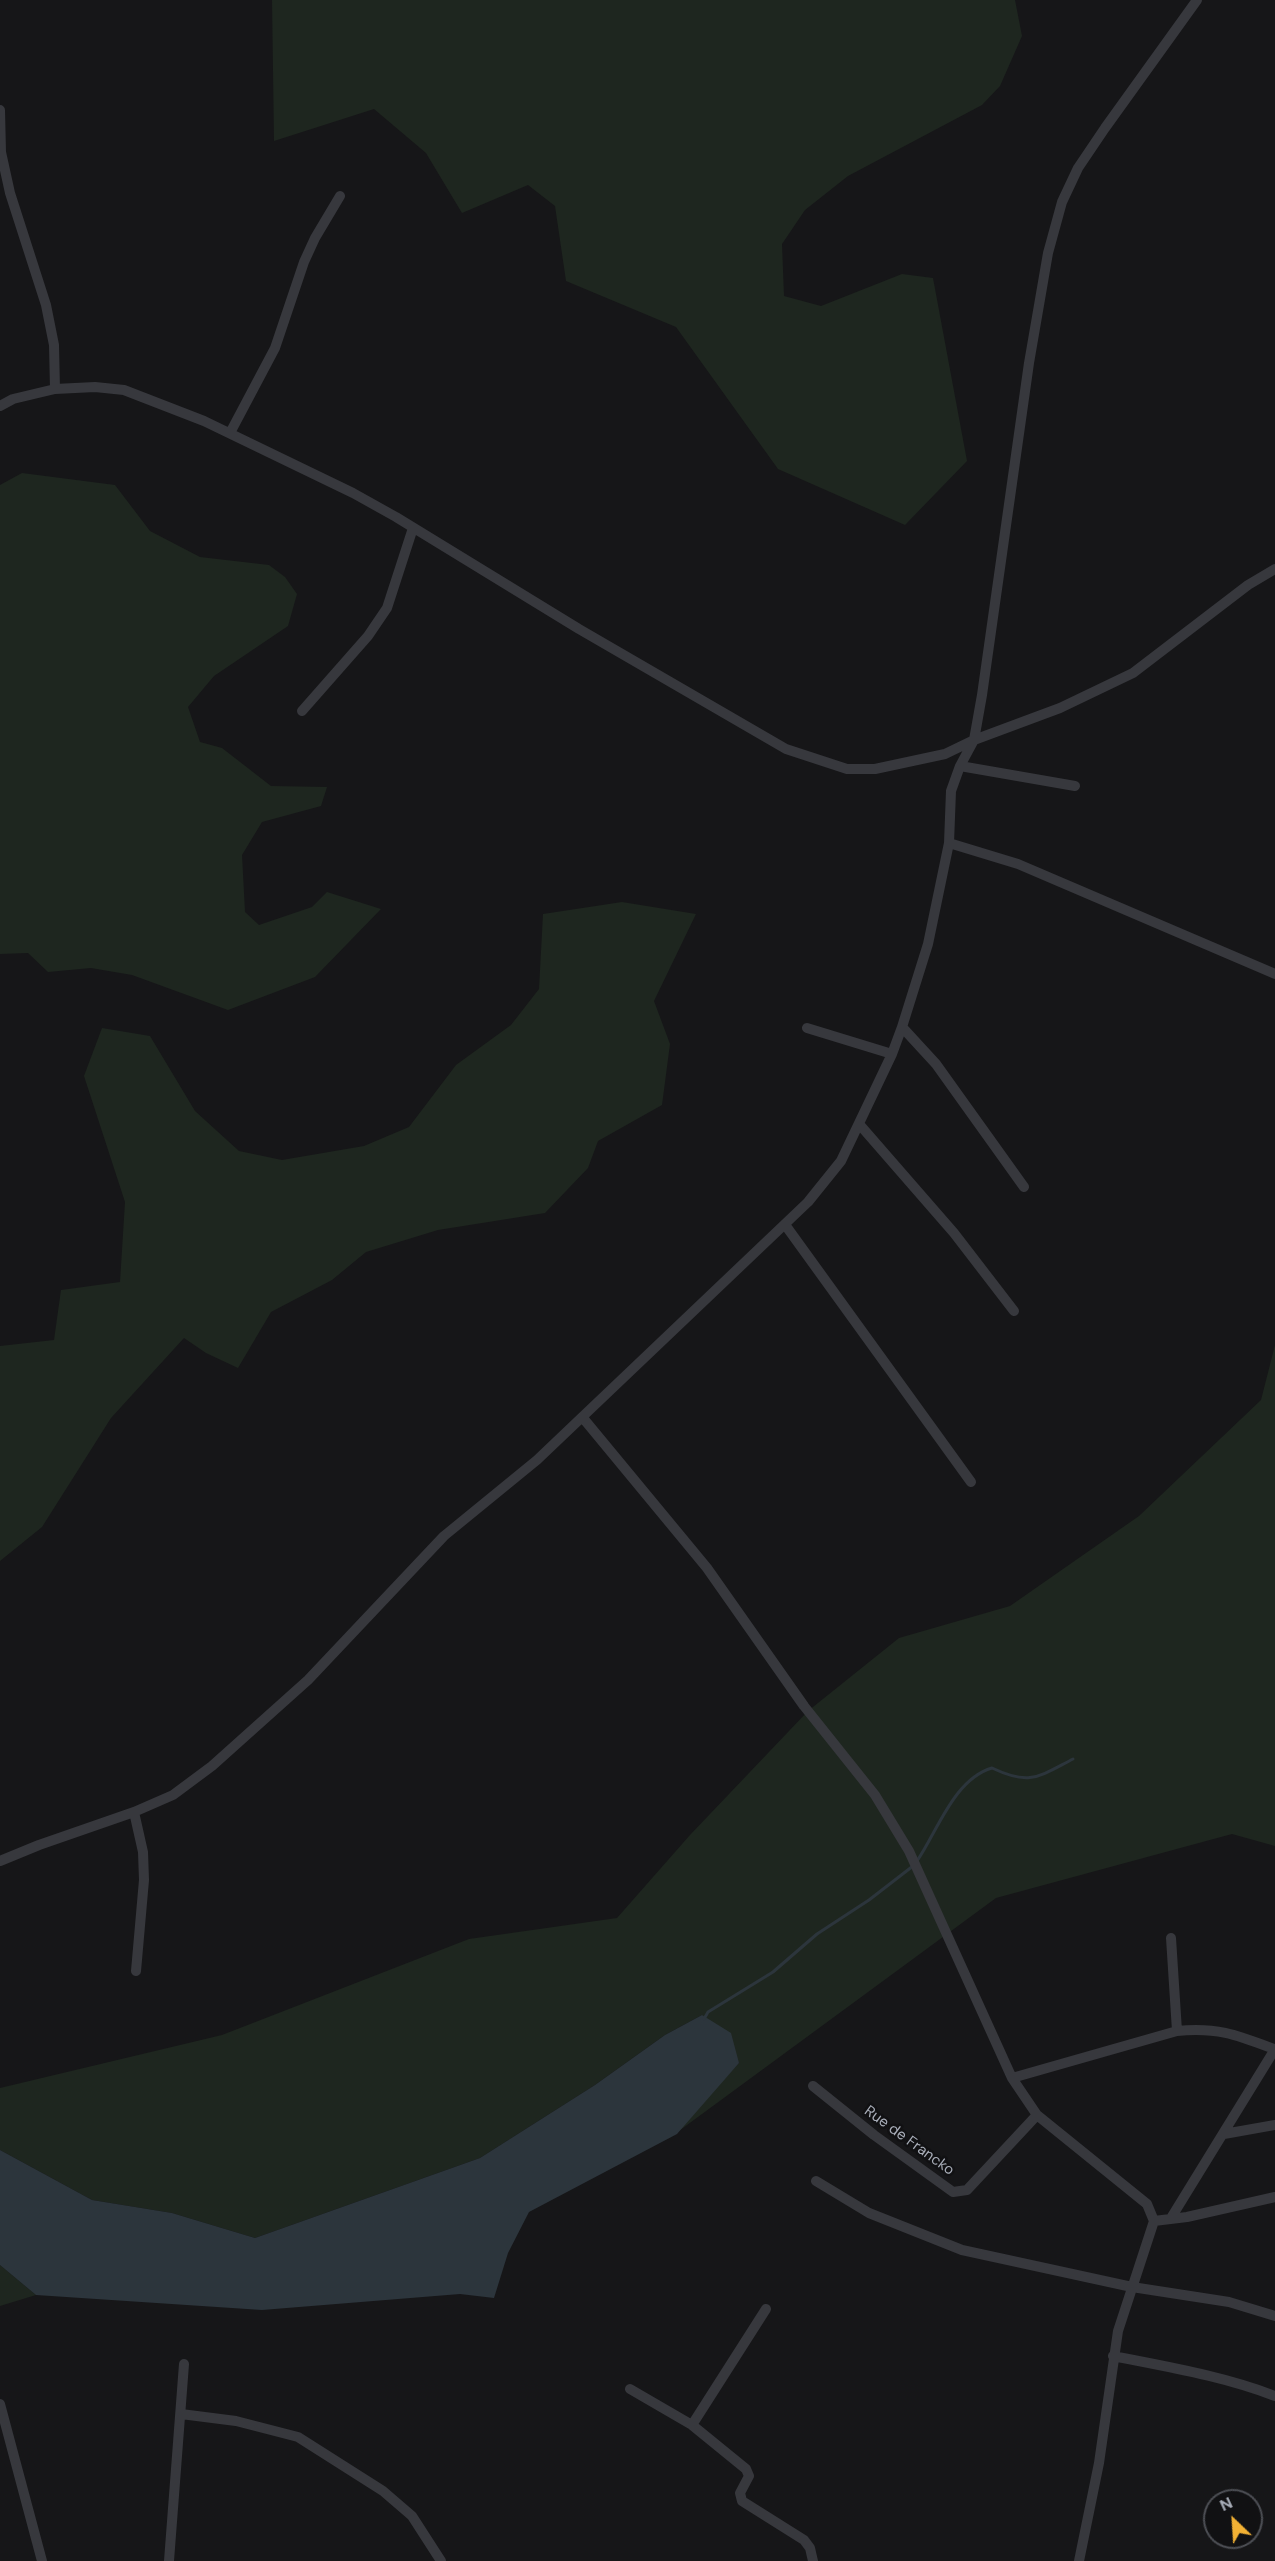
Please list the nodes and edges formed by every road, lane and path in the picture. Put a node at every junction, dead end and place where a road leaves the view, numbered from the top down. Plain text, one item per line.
1 (1197, 0) edge
2 (0, 110) edge
3 (340, 196) dead end
4 (55, 389) junction
5 (0, 406) edge
6 (230, 433) junction
7 (413, 528) junction
8 (1275, 569) edge
9 (302, 711) dead end
10 (974, 740) junction
11 (960, 766) junction
12 (1075, 786) dead end
13 (949, 843) junction
14 (1275, 974) edge
15 (902, 1027) junction
16 (807, 1028) dead end
17 (892, 1054) junction
18 (860, 1125) junction
19 (1024, 1187) dead end
20 (786, 1226) junction
21 (1014, 1311) dead end
22 (583, 1418) junction
23 (971, 1482) dead end
24 (134, 1812) junction
25 (0, 1861) edge
26 (1171, 1938) dead end
27 (136, 1971) dead end
28 (1177, 2031) junction
29 (1275, 2049) edge
30 (1012, 2078) junction
31 (813, 2086) dead end
32 (1037, 2115) junction
33 (1275, 2125) edge
34 (1224, 2134) junction
35 (816, 2181) dead end
36 (1275, 2198) edge
37 (1171, 2218) junction
38 (1154, 2221) junction
39 (1132, 2287) junction
40 (766, 2309) dead end
41 (1275, 2316) edge
42 (1113, 2356) junction
43 (184, 2364) dead end
44 (630, 2389) dead end
45 (1275, 2396) edge
46 (0, 2404) edge
47 (181, 2414) junction
48 (692, 2425) junction
49 (42, 2561) edge
50 (169, 2561) edge
51 (441, 2561) edge
52 (813, 2561) edge
53 (1079, 2561) edge

1 - 10 street
2 - 4 street
3 - 6 street
4 - 5 street
4 - 6 street
6 - 7 street
7 - 9 street
7 - 10 street
8 - 10 street
10 - 11 street
11 - 12 street
11 - 13 street
13 - 14 street
13 - 15 street
15 - 17 street
15 - 19 street
16 - 17 street
17 - 18 street
18 - 20 street
18 - 21 street
20 - 22 street
20 - 23 street
22 - 24 street
22 - 30 street
24 - 25 street
24 - 27 street
26 - 28 street
28 - 29 street
28 - 30 street
29 - 34 street
30 - 32 street
31 - 32 street, Rue de Francko
32 - 38 street
33 - 34 street
34 - 37 street
35 - 39 street
36 - 37 street
37 - 38 street
38 - 39 street
39 - 41 street
39 - 42 street
40 - 48 street
42 - 45 street
42 - 53 street
43 - 47 street
44 - 48 street
46 - 49 street
47 - 50 street
47 - 51 street
48 - 52 street

